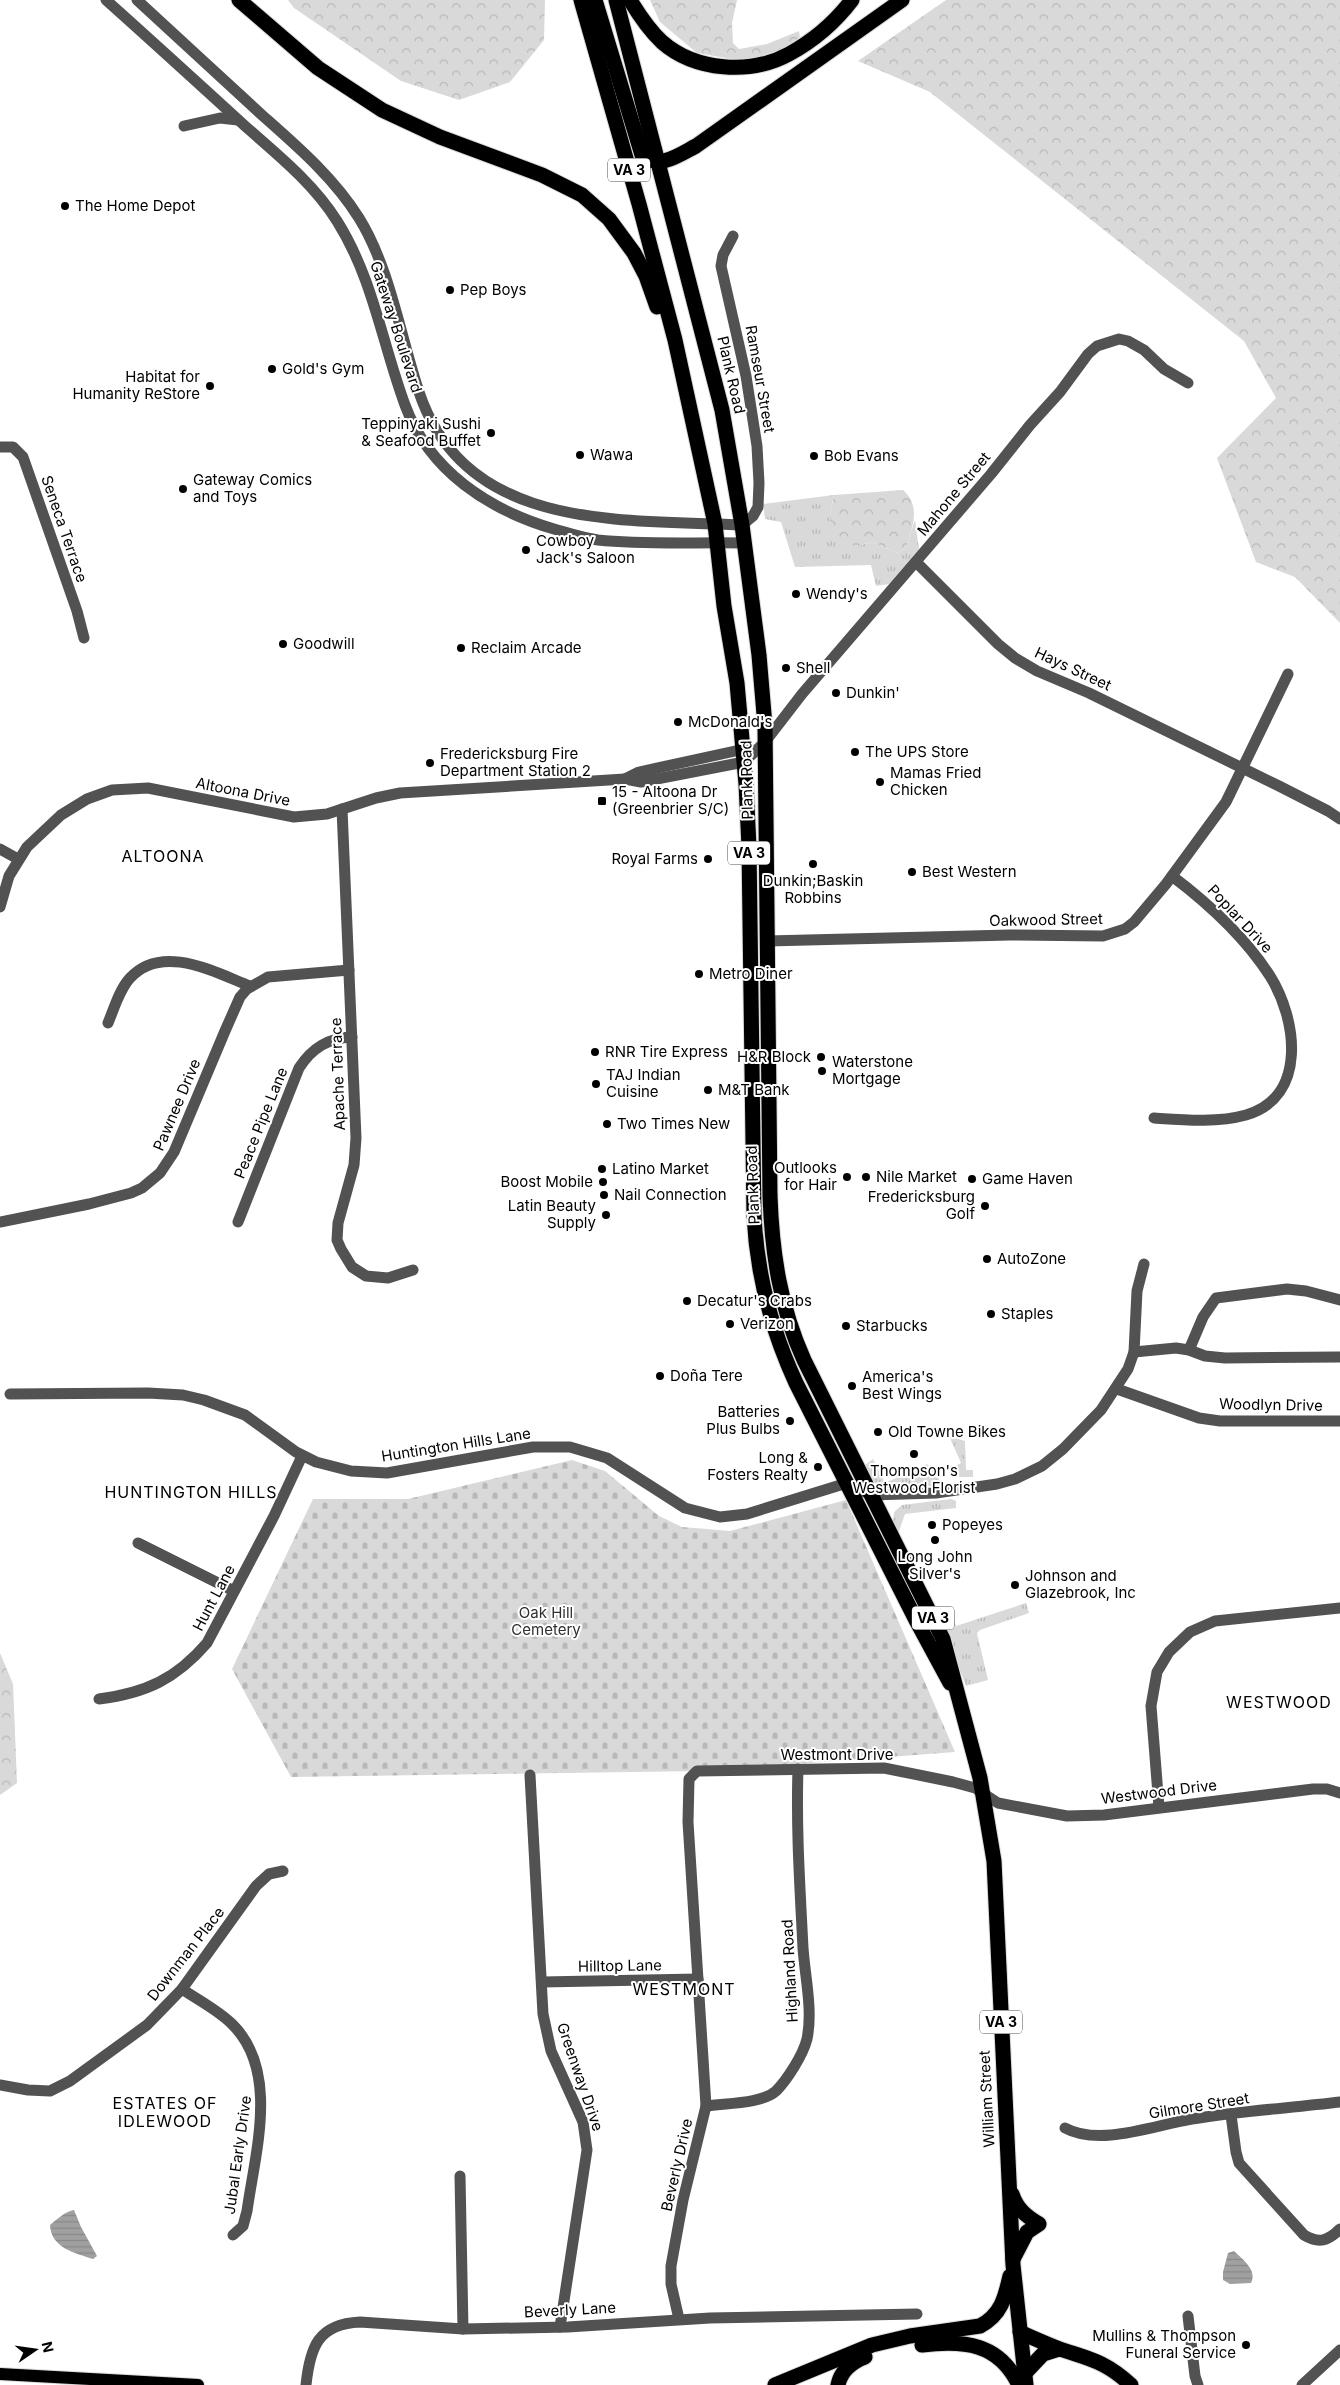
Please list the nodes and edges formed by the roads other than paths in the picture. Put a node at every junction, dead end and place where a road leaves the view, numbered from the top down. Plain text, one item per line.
1 (106, 0) edge
2 (137, 0) edge
3 (239, 0) edge
4 (581, 0) edge
5 (595, 0) edge
6 (616, 0) edge
7 (630, 0) edge
8 (852, 0) edge
9 (902, 0) edge
10 (239, 121) junction
11 (184, 126) dead end
12 (660, 162) junction
13 (733, 236) dead end
14 (675, 340) junction
15 (1188, 383) dead end
16 (0, 447) edge
17 (715, 524) junction
18 (742, 525) junction
19 (717, 542) junction
20 (744, 542) junction
21 (916, 562) junction
22 (84, 638) dead end
23 (1288, 674) dead end
24 (765, 742) junction
25 (743, 756) junction
26 (1242, 768) junction
27 (342, 809) junction
28 (1340, 819) edge
29 (0, 849) edge
30 (18, 859) junction
31 (1172, 876) junction
32 (0, 907) edge
33 (767, 941) junction
34 (349, 970) junction
35 (750, 981) junction
36 (250, 986) junction
37 (768, 1004) junction
38 (108, 1023) dead end
39 (751, 1031) junction
40 (352, 1036) junction
41 (768, 1063) junction
42 (1154, 1118) dead end
43 (0, 1222) edge
44 (238, 1222) dead end
45 (1144, 1264) dead end
46 (413, 1270) dead end
47 (1340, 1300) edge
48 (1189, 1350) junction
49 (1134, 1352) junction
50 (1340, 1357) edge
51 (1117, 1389) junction
52 (10, 1394) dead end
53 (1340, 1421) edge
54 (302, 1456) junction
55 (847, 1483) junction
56 (871, 1495) junction
57 (138, 1543) dead end
58 (234, 1592) junction
59 (1340, 1608) edge
60 (958, 1696) junction
61 (99, 1699) dead end
62 (798, 1769) junction
63 (530, 1775) dead end
64 (689, 1779) joint
65 (1340, 1793) edge
66 (984, 1796) junction
67 (1159, 1807) junction
68 (283, 1871) dead end
69 (698, 1979) junction
70 (542, 1982) junction
71 (182, 1989) junction
72 (0, 2085) edge
73 (1340, 2102) edge
74 (706, 2106) junction
75 (1231, 2115) junction
76 (1065, 2128) dead end
77 (460, 2176) dead end
78 (1008, 2183) junction
79 (1339, 2232) edge
80 (233, 2235) dead end
81 (1013, 2262) junction
82 (917, 2314) dead end
83 (1188, 2316) dead end
84 (679, 2319) junction
85 (560, 2327) junction
86 (463, 2329) junction
87 (1020, 2332) junction
88 (1059, 2349) junction
89 (1340, 2350) edge
90 (0, 2374) edge
91 (1024, 2381) edge
92 (198, 2385) edge
93 (306, 2385) edge
94 (775, 2385) edge
95 (838, 2385) edge
96 (1131, 2385) edge
97 (1198, 2385) edge
98 (1302, 2385) edge

1 - 10 street, Gateway Boulevard
2 - 17 street, Gateway Boulevard
3 - 14 highway
4 - 14 highway, Plank Road / VA 3
5 - 12 highway
6 - 12 highway, Plank Road / VA 3
7 - 8 highway
9 - 12 highway
10 - 11 street
10 - 19 street, Gateway Boulevard
12 - 18 highway, Plank Road / VA 3
13 - 18 street, Ramseur Street
14 - 17 highway, Plank Road / VA 3
15 - 21 street, Mahone Street
16 - 22 street, Seneca Terrace
17 - 18 street, Gateway Boulevard
17 - 19 highway, Plank Road / VA 3
18 - 20 highway, Plank Road / VA 3
19 - 20 street, Gateway Boulevard
19 - 25 highway, Plank Road / VA 3
20 - 24 highway, Plank Road / VA 3
21 - 24 street, Mahone Street
21 - 26 street, Hays Street
23 - 26 street, Oakwood Street
24 - 25 street
24 - 33 highway, Plank Road / VA 3
25 - 27 street, Altoona Drive
25 - 35 highway, Plank Road / VA 3
26 - 28 street, Hays Street
26 - 31 street, Oakwood Street
27 - 30 street, Altoona Drive
27 - 34 street, Apache Terrace
29 - 30 street
30 - 32 street, Altoona Drive
31 - 33 street, Oakwood Street
31 - 42 street, Poplar Drive
33 - 37 highway, Plank Road / VA 3
34 - 36 street
34 - 40 street, Apache Terrace
35 - 37 highway
35 - 39 highway, Plank Road / VA 3
36 - 38 street
36 - 43 street, Pawnee Drive
37 - 41 highway, Plank Road / VA 3
39 - 41 highway
39 - 55 highway, Plank Road / VA 3
40 - 44 street, Peace Pipe Lane
40 - 46 street, Apache Terrace
41 - 56 highway, Plank Road / VA 3
45 - 49 street
47 - 48 street
48 - 49 street
48 - 50 street
49 - 51 street
51 - 53 street, Woodlyn Drive
51 - 56 street
52 - 54 street, Huntington Hills Lane
54 - 55 street, Huntington Hills Lane
54 - 58 street, Hunt Lane
55 - 56 street
55 - 60 highway, William Street / VA 3
56 - 60 highway, William Street / VA 3
57 - 58 street
58 - 61 street, Hunt Lane
59 - 67 street
60 - 66 highway, William Street / VA 3
62 - 64 street, Westmont Drive
62 - 66 street, Westmont Drive
62 - 74 street, Highland Road
63 - 70 street, Greenway Drive
64 - 69 street, Beverly Drive
65 - 67 street, Westwood Drive
66 - 67 street, Westwood Drive
66 - 78 highway, William Street / VA 3
68 - 71 street, Downman Place
69 - 70 street, Hilltop Lane
69 - 74 street, Beverly Drive
70 - 85 street, Greenway Drive
71 - 72 street, Downman Place
71 - 80 street, Jubal Early Drive
73 - 75 street, Gilmore Street
74 - 84 street, Beverly Drive
75 - 76 street, Gilmore Street
75 - 79 street
77 - 86 street
78 - 81 highway, William Street / VA 3
78 - 81 highway
81 - 87 highway, William Street / VA 3
81 - 94 highway
82 - 84 street
83 - 97 street
84 - 85 street, Beverly Lane
85 - 86 street, Beverly Lane
86 - 93 street, Beverly Lane
87 - 88 highway
87 - 91 highway, William Street / VA 3
88 - 91 highway
88 - 96 highway
89 - 98 street
90 - 92 main road
91 - 95 highway

